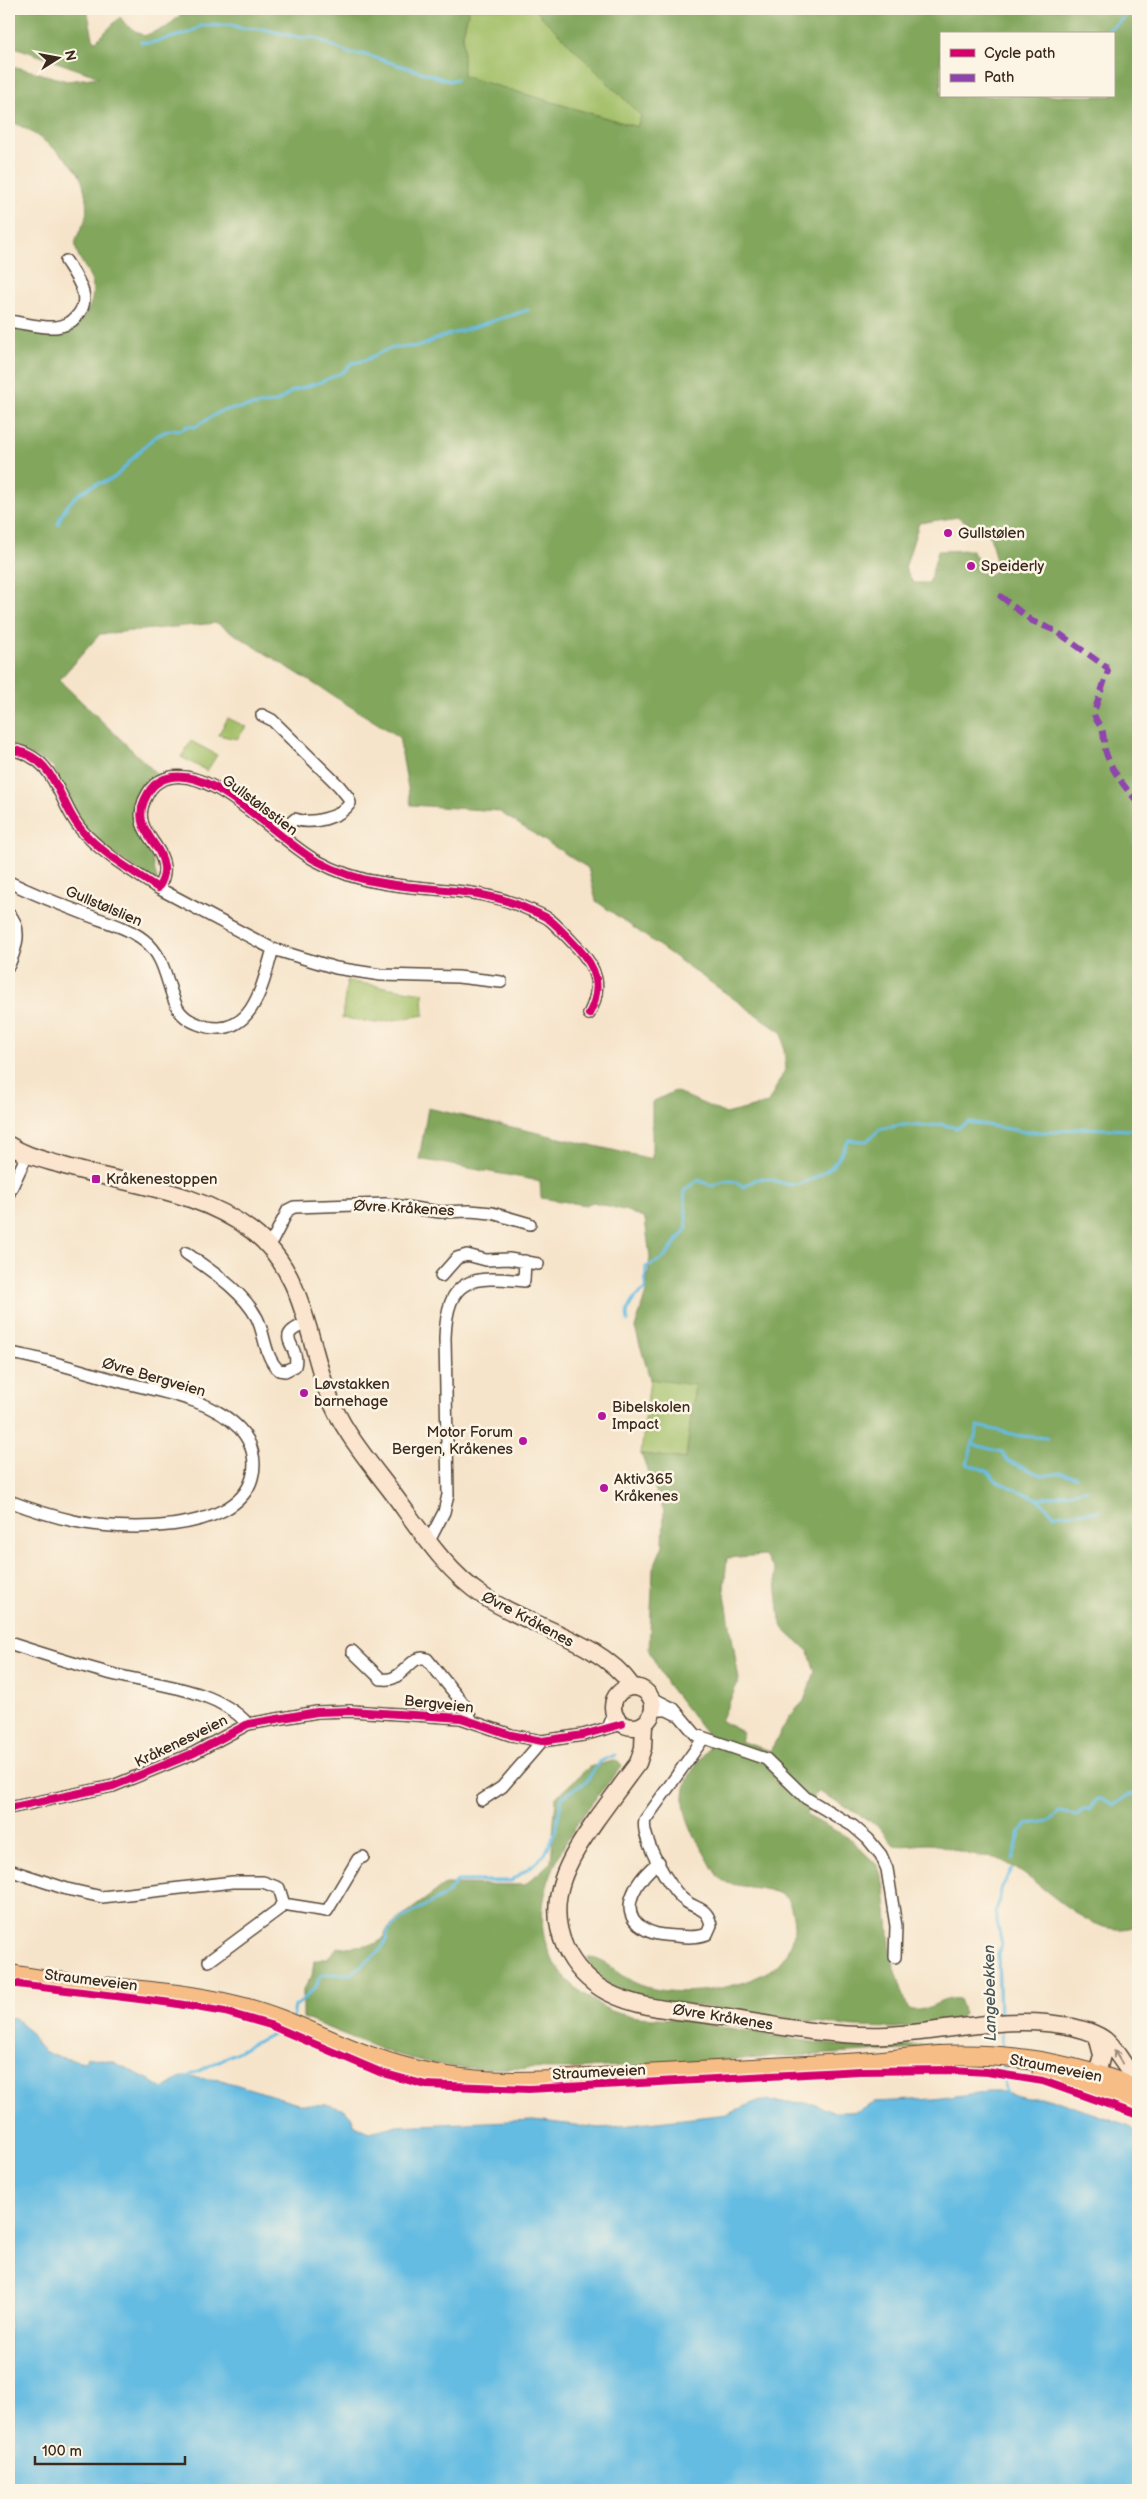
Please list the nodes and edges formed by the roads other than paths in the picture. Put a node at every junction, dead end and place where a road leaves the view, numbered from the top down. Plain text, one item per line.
1 (66, 261) dead end
2 (9, 321) edge
3 (262, 715) dead end
4 (9, 749) edge
5 (278, 834) junction
6 (9, 882) edge
7 (158, 888) junction
8 (9, 914) edge
9 (273, 949) junction
10 (9, 964) edge
11 (501, 982) dead end
12 (589, 1014) dead end
13 (9, 1145) edge
14 (27, 1155) junction
15 (9, 1193) edge
16 (530, 1224) dead end
17 (268, 1247) junction
18 (186, 1253) dead end
19 (525, 1261) junction
20 (538, 1264) dead end
21 (441, 1276) dead end
22 (308, 1323) junction
23 (9, 1353) edge
24 (9, 1501) edge
25 (429, 1542) junction
26 (9, 1643) edge
27 (352, 1651) dead end
28 (625, 1689) junction
29 (653, 1704) junction
30 (471, 1720) junction
31 (623, 1723) junction
32 (248, 1724) junction
33 (703, 1739) junction
34 (542, 1741) junction
35 (482, 1800) dead end
36 (9, 1808) edge
37 (363, 1856) dead end
38 (658, 1862) junction
39 (9, 1870) edge
40 (283, 1904) junction
41 (895, 1956) dead end
42 (209, 1961) dead end
43 (9, 1974) edge
44 (1097, 2036) junction
45 (892, 2061) junction
46 (1097, 2074) junction
47 (1138, 2081) edge
48 (1138, 2089) edge
49 (1109, 2092) junction
50 (1138, 2104) edge

1 - 2 street
3 - 5 street, Gullstølsstien
4 - 7 street
5 - 7 street, Gullstølsstien
5 - 12 street, Gullstølsstien
6 - 9 street, Gullstølslien
7 - 9 street
8 - 10 street
9 - 11 street
13 - 14 main road, Øvre Kråkenes
14 - 15 street
14 - 17 main road, Øvre Kråkenes
16 - 17 street, Øvre Kråkenes
17 - 22 main road, Øvre Kråkenes
18 - 22 street
19 - 20 street
19 - 21 street
19 - 25 street
22 - 25 main road, Øvre Kråkenes
23 - 24 street, Øvre Bergveien
25 - 28 main road, Øvre Kråkenes
26 - 32 street
27 - 30 street, Bergveien
28 - 29 main road
28 - 31 main road
29 - 31 main road
29 - 33 street
30 - 32 street, Bergveien
30 - 34 street, Bergveien
31 - 34 street, Bergveien
31 - 44 main road, Øvre Kråkenes
32 - 36 street, Kråkenesveien
33 - 38 street
33 - 41 street
34 - 35 street
37 - 40 street
38 - 38 street
39 - 40 street
40 - 42 street
43 - 45 main road, Straumeveien
44 - 46 main road
47 -> 44 main road, Øvre Kråkenes
45 - 46 main road, Straumeveien
45 - 49 main road, Straumeveien
46 - 48 main road, Straumeveien
46 - 49 main road
49 - 50 main road, Straumeveien

